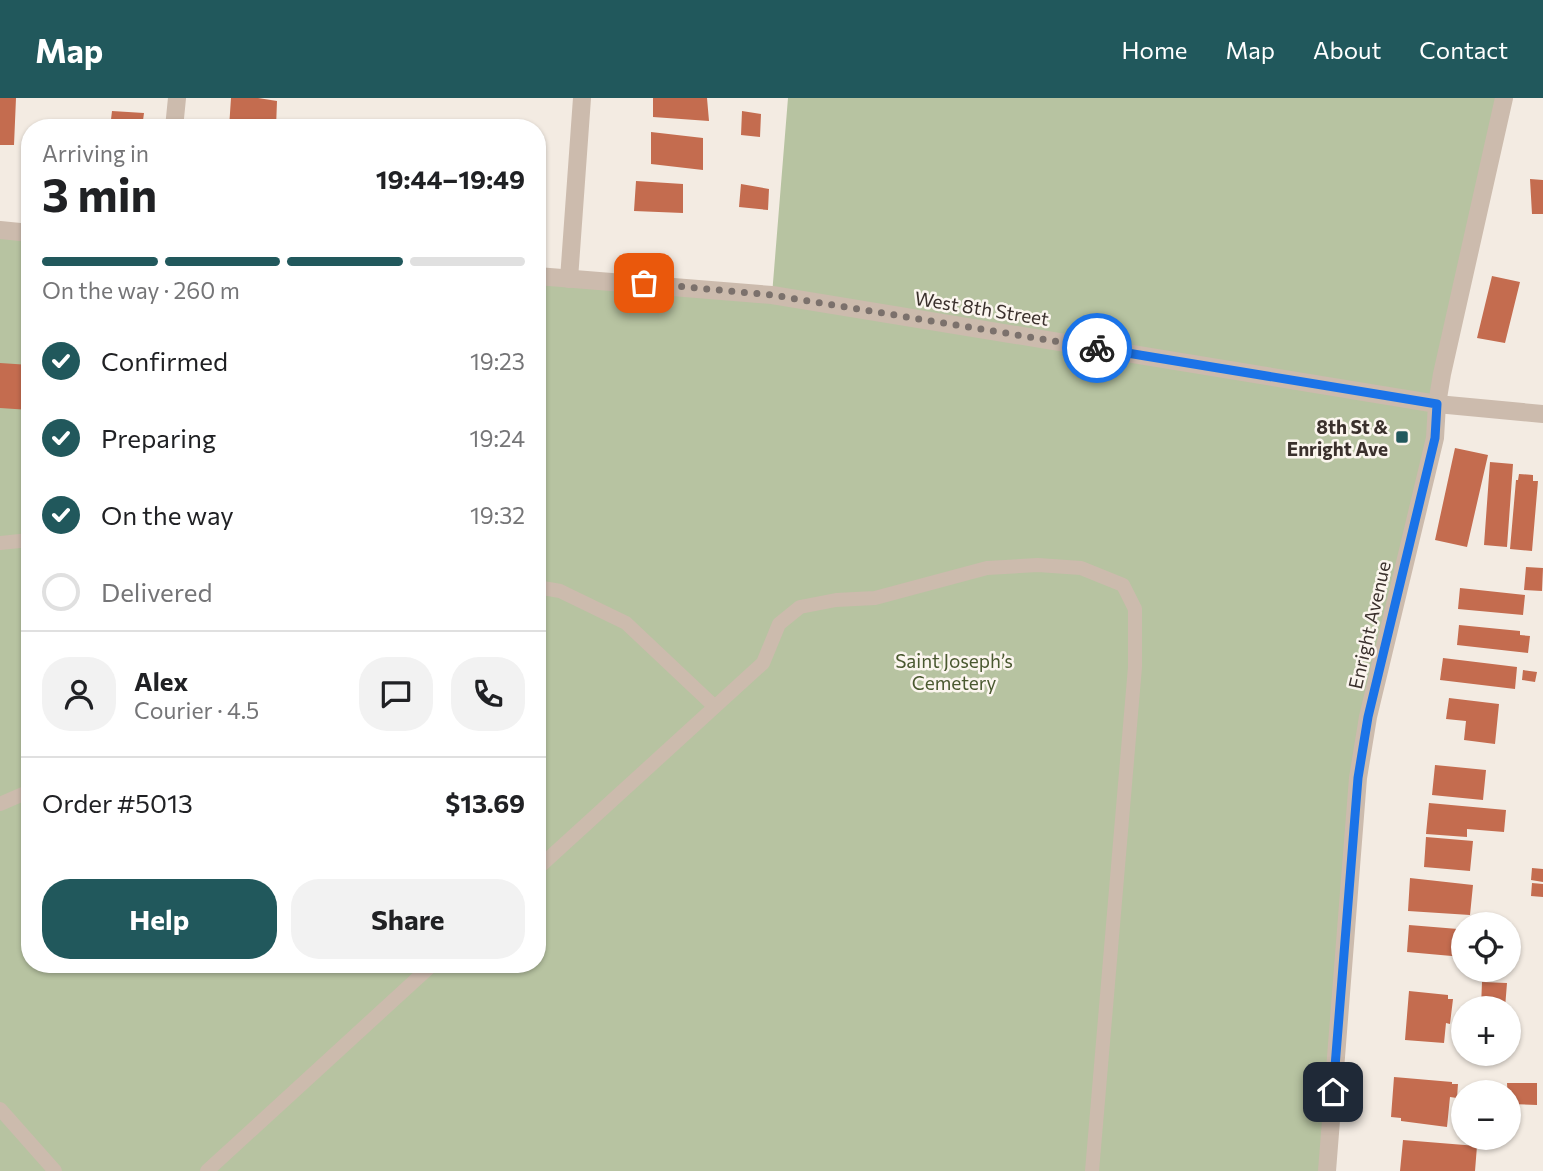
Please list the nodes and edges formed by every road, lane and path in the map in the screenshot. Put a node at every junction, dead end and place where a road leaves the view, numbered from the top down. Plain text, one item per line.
1 (177, 98) edge
2 (582, 98) edge
3 (1504, 98) edge
4 (175, 119) edge
5 (0, 230) edge
6 (21, 232) edge
7 (546, 277) edge
8 (569, 279) junction
9 (1437, 404) junction
10 (1543, 414) edge
11 (21, 541) edge
12 (0, 543) edge
13 (546, 589) edge
14 (714, 706) junction
15 (21, 795) edge
16 (0, 804) edge
17 (546, 861) edge
18 (423, 973) edge
19 (0, 1109) edge
20 (55, 1171) edge
21 (207, 1171) edge
22 (1092, 1171) edge
23 (1327, 1171) edge

1 - 4 street
2 - 8 street
3 - 9 street, Enright Avenue
5 - 6 street
7 - 8 street, West 8th Street
8 - 9 street, West 8th Street
9 - 10 street, West 8th Street
9 - 23 street, Enright Avenue
11 - 12 lane
13 - 14 lane
14 - 17 lane
14 - 22 lane
15 - 16 lane
18 - 21 lane
19 - 20 lane

